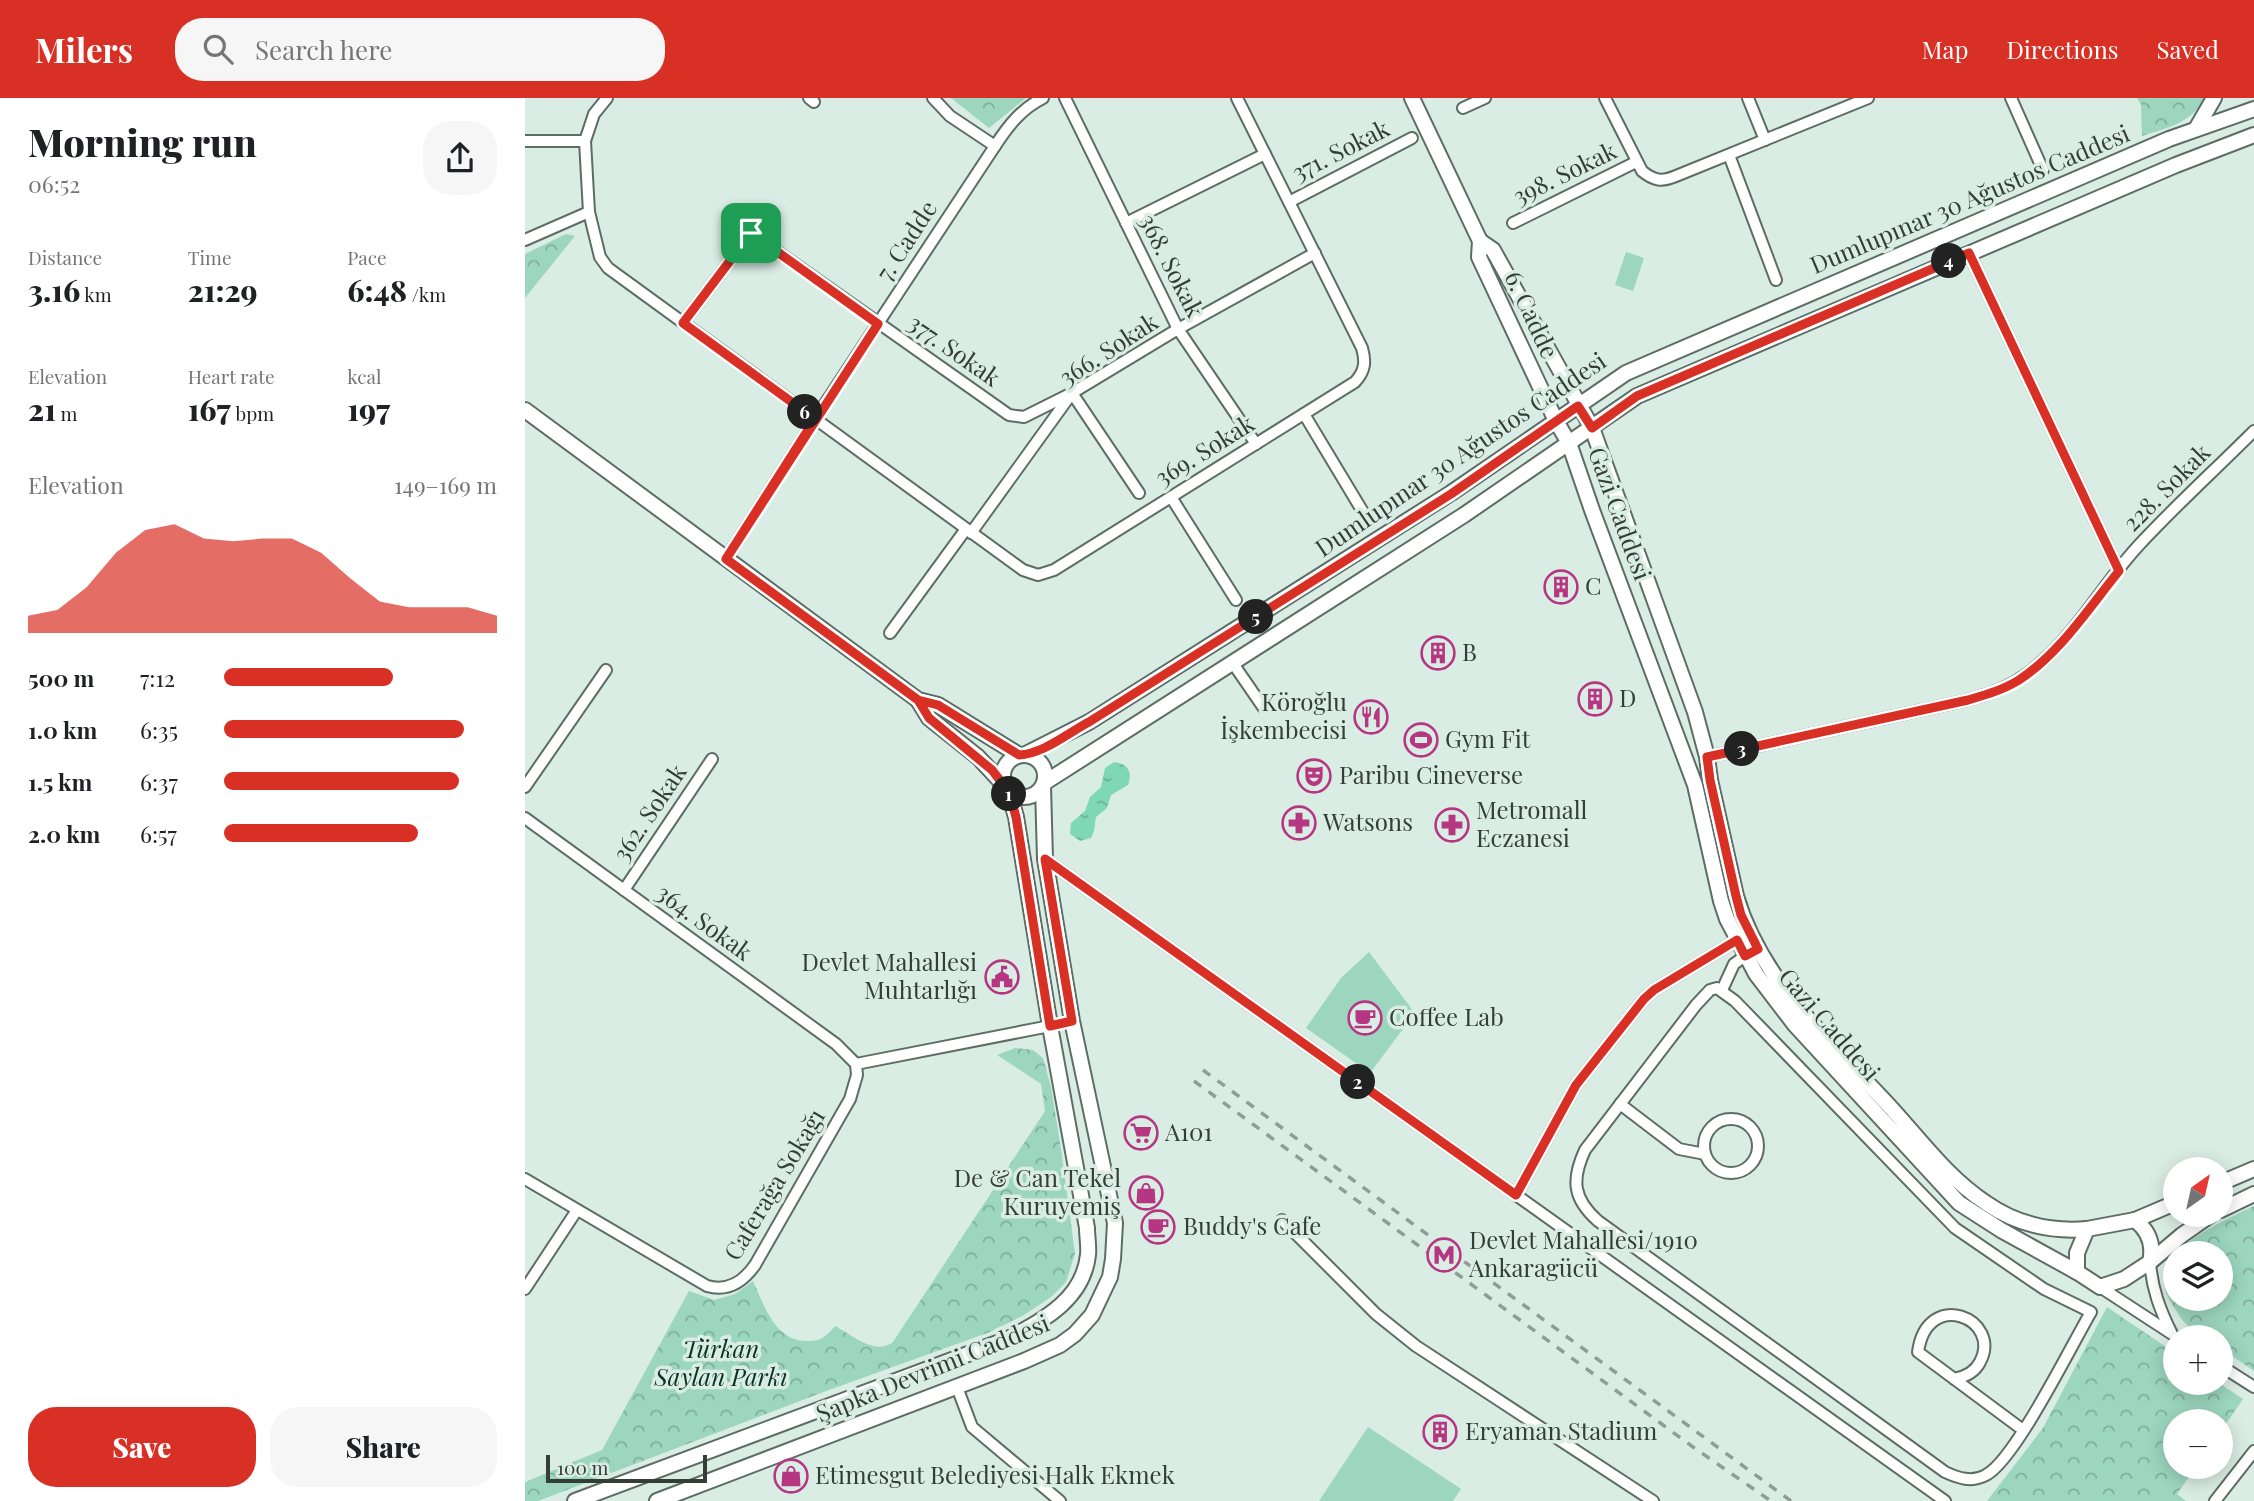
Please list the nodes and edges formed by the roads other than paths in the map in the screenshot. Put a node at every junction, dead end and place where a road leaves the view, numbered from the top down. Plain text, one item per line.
1 (607, 98) edge
2 (933, 98) edge
3 (1043, 98) edge
4 (1065, 98) edge
5 (1237, 98) edge
6 (1412, 98) edge
7 (1485, 98) edge
8 (1605, 98) edge
9 (1748, 98) edge
10 (1868, 98) edge
11 (2011, 98) edge
12 (2214, 98) edge
13 (2251, 98) edge
14 (1463, 108) dead end
15 (2254, 109) edge
16 (2196, 129) junction
17 (2254, 135) edge
18 (1412, 138) dead end
19 (1765, 140) junction
20 (525, 141) edge
21 (585, 141) junction
22 (995, 146) junction
23 (1265, 154) junction
24 (1729, 155) junction
25 (1636, 162) junction
26 (2043, 170) dead end
27 (1289, 202) junction
28 (589, 212) junction
29 (1126, 223) junction
30 (1513, 223) dead end
31 (525, 240) edge
32 (1479, 241) junction
33 (1315, 253) junction
34 (1969, 253) junction
35 (1776, 281) dead end
36 (683, 323) junction
37 (878, 324) junction
38 (1178, 329) junction
39 (1073, 393) junction
40 (1578, 406) junction
41 (525, 410) edge
42 (1304, 414) junction
43 (815, 419) junction
44 (1556, 421) junction
45 (1592, 428) junction
46 (2254, 431) edge
47 (1569, 443) junction
48 (1256, 444) junction
49 (1139, 494) dead end
50 (1171, 497) junction
51 (1369, 522) dead end
52 (969, 531) junction
53 (726, 559) junction
54 (2119, 571) junction
55 (1236, 600) dead end
56 (890, 632) dead end
57 (1232, 662) junction
58 (606, 670) dead end
59 (918, 700) junction
60 (1263, 707) dead end
61 (1695, 712) junction
62 (1672, 720) junction
63 (1023, 755) junction
64 (1707, 757) junction
65 (712, 759) dead end
66 (1043, 785) junction
67 (525, 787) edge
68 (1007, 789) junction
69 (525, 818) edge
70 (1045, 859) junction
71 (624, 890) junction
72 (1737, 940) junction
73 (1751, 952) junction
74 (1722, 990) junction
75 (1072, 1021) junction
76 (1050, 1026) junction
77 (856, 1064) junction
78 (1620, 1104) junction
79 (1705, 1154) junction
80 (2254, 1169) edge
81 (2233, 1178) edge
82 (525, 1179) edge
83 (1516, 1195) junction
84 (2254, 1195) edge
85 (2233, 1205) edge
86 (2163, 1208) edge
87 (577, 1210) junction
88 (1282, 1220) dead end
89 (2135, 1220) junction
90 (2193, 1227) edge
91 (2087, 1229) junction
92 (2150, 1262) junction
93 (2077, 1272) junction
94 (2100, 1287) junction
95 (525, 1289) edge
96 (2168, 1325) edge
97 (2163, 1329) edge
98 (2233, 1374) edge
99 (1954, 1378) junction
100 (957, 1387) junction
101 (2254, 1387) edge
102 (2023, 1430) junction
103 (2254, 1451) edge
104 (575, 1501) edge
105 (657, 1501) edge
106 (1060, 1501) edge
107 (1653, 1501) edge
108 (1945, 1501) edge
109 (2215, 1501) edge

1 - 21 street
2 - 22 street
3 - 22 street, 7. Cadde
4 - 29 street, 368. Sokak
5 - 23 street, 369. Sokak
6 - 32 main road, 6. Cadde
7 - 14 street
8 - 25 street
9 - 19 street
10 - 19 street
11 - 26 street
12 - 16 main road
13 - 15 main road
15 - 16 main road, Dumlupınar 30 Ağustos Caddesi
16 - 40 main road, Dumlupınar 30 Ağustos Caddesi
17 - 34 main road, Dumlupınar 30 Ağustos Caddesi
18 - 27 street, 371. Sokak
19 - 24 street
20 - 21 street
21 - 28 street, 369. Sokak
22 - 37 street, 7. Cadde
23 - 27 street, 369. Sokak
23 - 29 street
24 - 25 street
24 - 35 street
25 - 30 street, 398. Sokak
27 - 33 street, 369. Sokak
28 - 31 street
28 - 36 street, 369. Sokak
29 - 38 street, 368. Sokak
32 - 40 main road, 6. Cadde
32 - 44 main road, 6. Cadde
33 - 38 street, 366. Sokak
33 - 42 street, 369. Sokak
34 - 45 main road, Dumlupınar 30 Ağustos Caddesi
34 - 54 street
36 - 37 street, 377. Sokak
36 - 43 street, 369. Sokak
37 - 39 street, 377. Sokak
37 - 43 street, 7. Cadde
38 - 39 street, 366. Sokak
38 - 48 street, 368. Sokak
39 - 49 street
39 - 52 street, 366. Sokak
40 - 44 main road, Dumlupınar 30 Ağustos Caddesi
40 - 45 main road, 6. Cadde
41 - 53 main road
42 - 48 street, 369. Sokak
42 - 51 street
43 - 52 street, 369. Sokak
43 - 53 street, 7. Cadde
44 - 47 main road, 6. Cadde
44 - 63 main road, Dumlupınar 30 Ağustos Caddesi
45 - 47 main road, Dumlupınar 30 Ağustos Caddesi
45 - 61 main road, Gazi Caddesi
46 - 54 street, 228. Sokak
47 - 57 main road, Dumlupınar 30 Ağustos Caddesi
47 - 62 main road, Gazi Caddesi
48 - 50 street, 369. Sokak
50 - 52 street, 369. Sokak
50 - 55 street
52 - 56 street, 366. Sokak
53 - 59 main road
54 - 64 street, 228. Sokak
57 - 60 street
57 - 66 main road, Dumlupınar 30 Ağustos Caddesi
58 - 67 street
59 - 63 main road
59 - 68 main road
61 - 62 main road
61 - 64 main road, Gazi Caddesi
62 - 72 main road, Gazi Caddesi
63 - 66 main road
63 - 68 main road
64 - 73 main road, Gazi Caddesi
65 - 71 street, 362. Sokak
66 - 68 main road
66 - 70 main road, Şapka Devrimi Caddesi
68 - 76 main road, Şapka Devrimi Caddesi
69 - 71 street, 364. Sokak
70 - 75 main road, Şapka Devrimi Caddesi
70 - 83 street
71 - 77 street, 364. Sokak
72 - 73 main road, Gazi Caddesi
72 - 83 street
73 - 74 street
73 - 91 main road, Gazi Caddesi
73 - 93 main road, Gazi Caddesi
74 - 78 street
74 - 102 street
75 - 76 main road
75 - 100 main road, Şapka Devrimi Caddesi
76 - 77 street
76 - 104 main road, Şapka Devrimi Caddesi
77 - 87 street, Caferağa Sokağı
78 - 79 street
78 - 102 street
79 - 79 street
80 - 81 main road
82 - 87 street, Caferağa Sokağı
83 - 108 street
84 - 85 main road
86 - 89 main road
87 - 95 street
88 - 107 street
89 - 91 main road
89 - 92 main road
90 - 92 main road
91 - 93 main road
92 - 94 main road
92 - 96 street
93 - 94 main road
94 - 97 street
98 - 101 street
99 - 99 street
99 - 102 street
100 - 105 main road, Şapka Devrimi Caddesi
100 - 106 street
103 - 109 street

